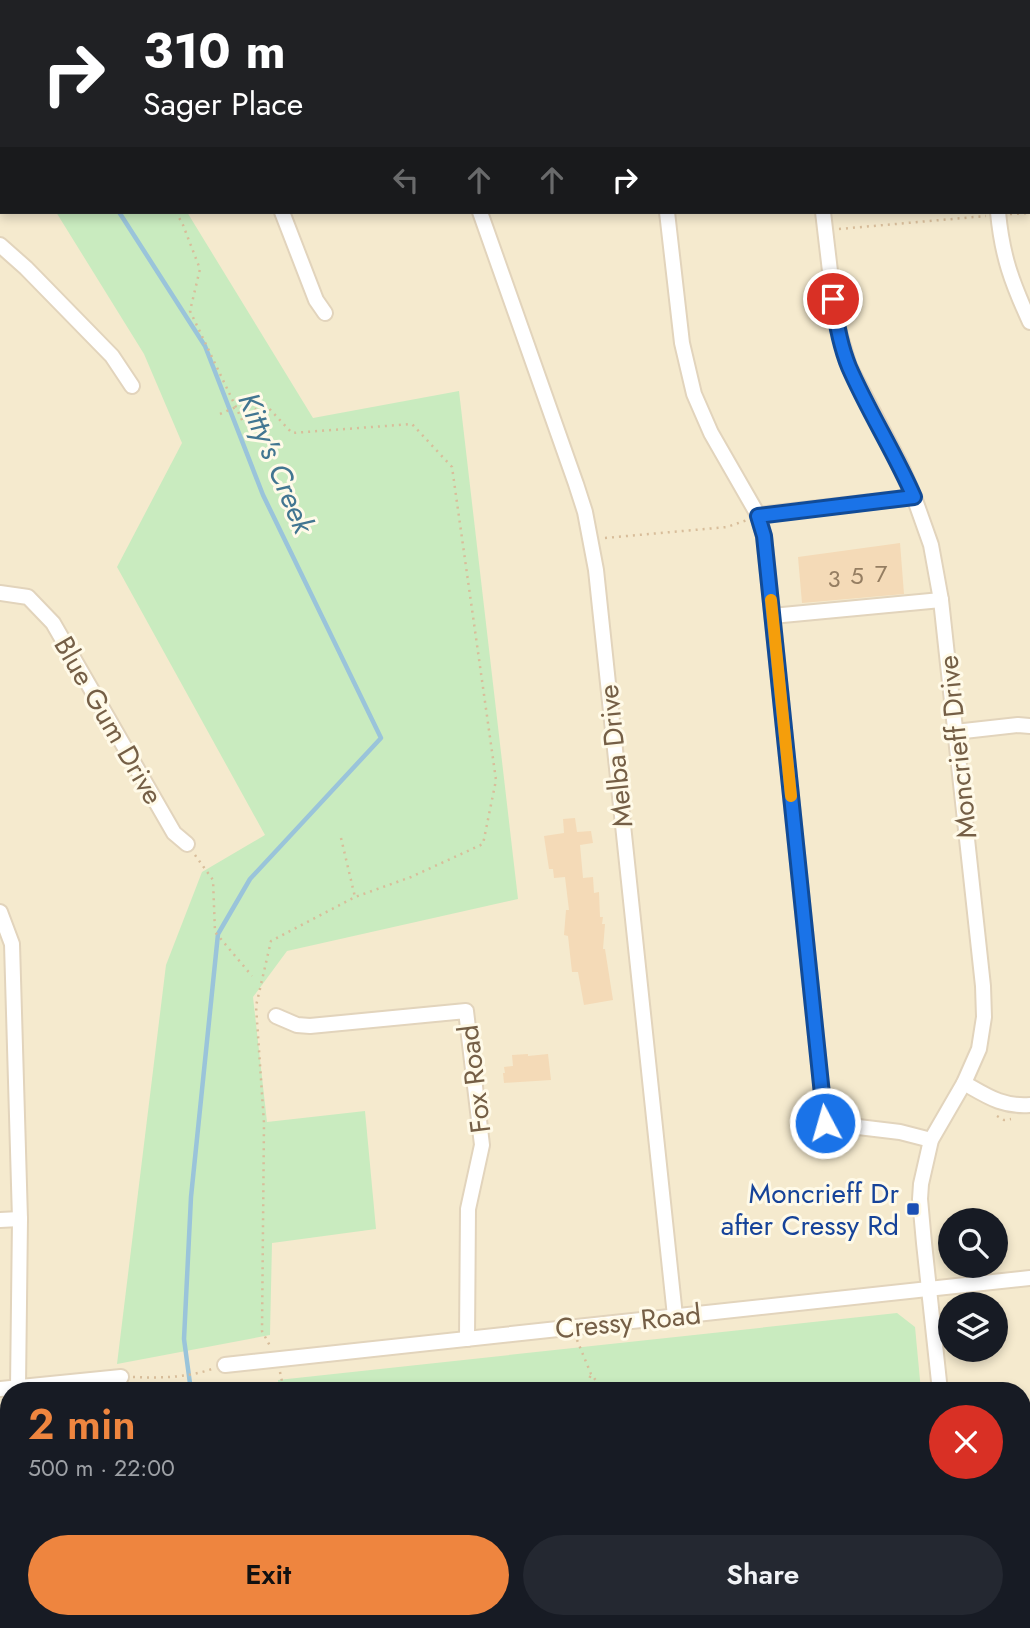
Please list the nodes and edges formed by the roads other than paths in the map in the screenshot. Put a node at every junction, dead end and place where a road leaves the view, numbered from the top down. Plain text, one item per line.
1 (283, 214) edge
2 (481, 214) edge
3 (667, 214) edge
4 (823, 214) edge
5 (998, 214) edge
6 (0, 245) edge
7 (325, 313) dead end
8 (1030, 322) edge
9 (132, 386) dead end
10 (914, 497) junction
11 (758, 516) junction
12 (0, 593) edge
13 (942, 600) junction
14 (772, 616) junction
15 (1030, 726) edge
16 (955, 732) junction
17 (187, 844) road end
18 (0, 912) edge
19 (276, 1016) dead end
20 (7, 1058) edge
21 (964, 1083) junction
22 (1030, 1105) edge
23 (931, 1140) junction
24 (20, 1219) junction
25 (0, 1220) edge
26 (1030, 1278) edge
27 (930, 1289) junction
28 (675, 1316) junction
29 (467, 1339) junction
30 (225, 1365) dead end
31 (121, 1377) road end
32 (18, 1382) edge
33 (70, 1382) edge
34 (939, 1382) edge

1 - 7 street
2 - 28 street, Melba Drive
3 - 11 street
4 - 10 street, Moncrieff Drive
5 - 8 street
6 - 9 street
10 - 11 street
10 - 13 street, Moncrieff Drive
11 - 14 street
12 - 17 street, Blue Gum Drive
13 - 14 street
13 - 16 street, Moncrieff Drive
14 - 23 street
15 - 16 street
16 - 21 street, Moncrieff Drive
18 - 20 street
19 - 29 street, Fox Road
20 - 24 street
21 - 22 street
21 - 23 street, Moncrieff Drive
23 - 27 street, Moncrieff Drive
24 - 25 street
24 - 32 street
26 - 27 street, Cressy Road
27 - 28 street, Cressy Road
27 - 34 street, Moncrieff Drive
28 - 29 street, Cressy Road
29 - 30 street, Cressy Road
31 - 33 street

